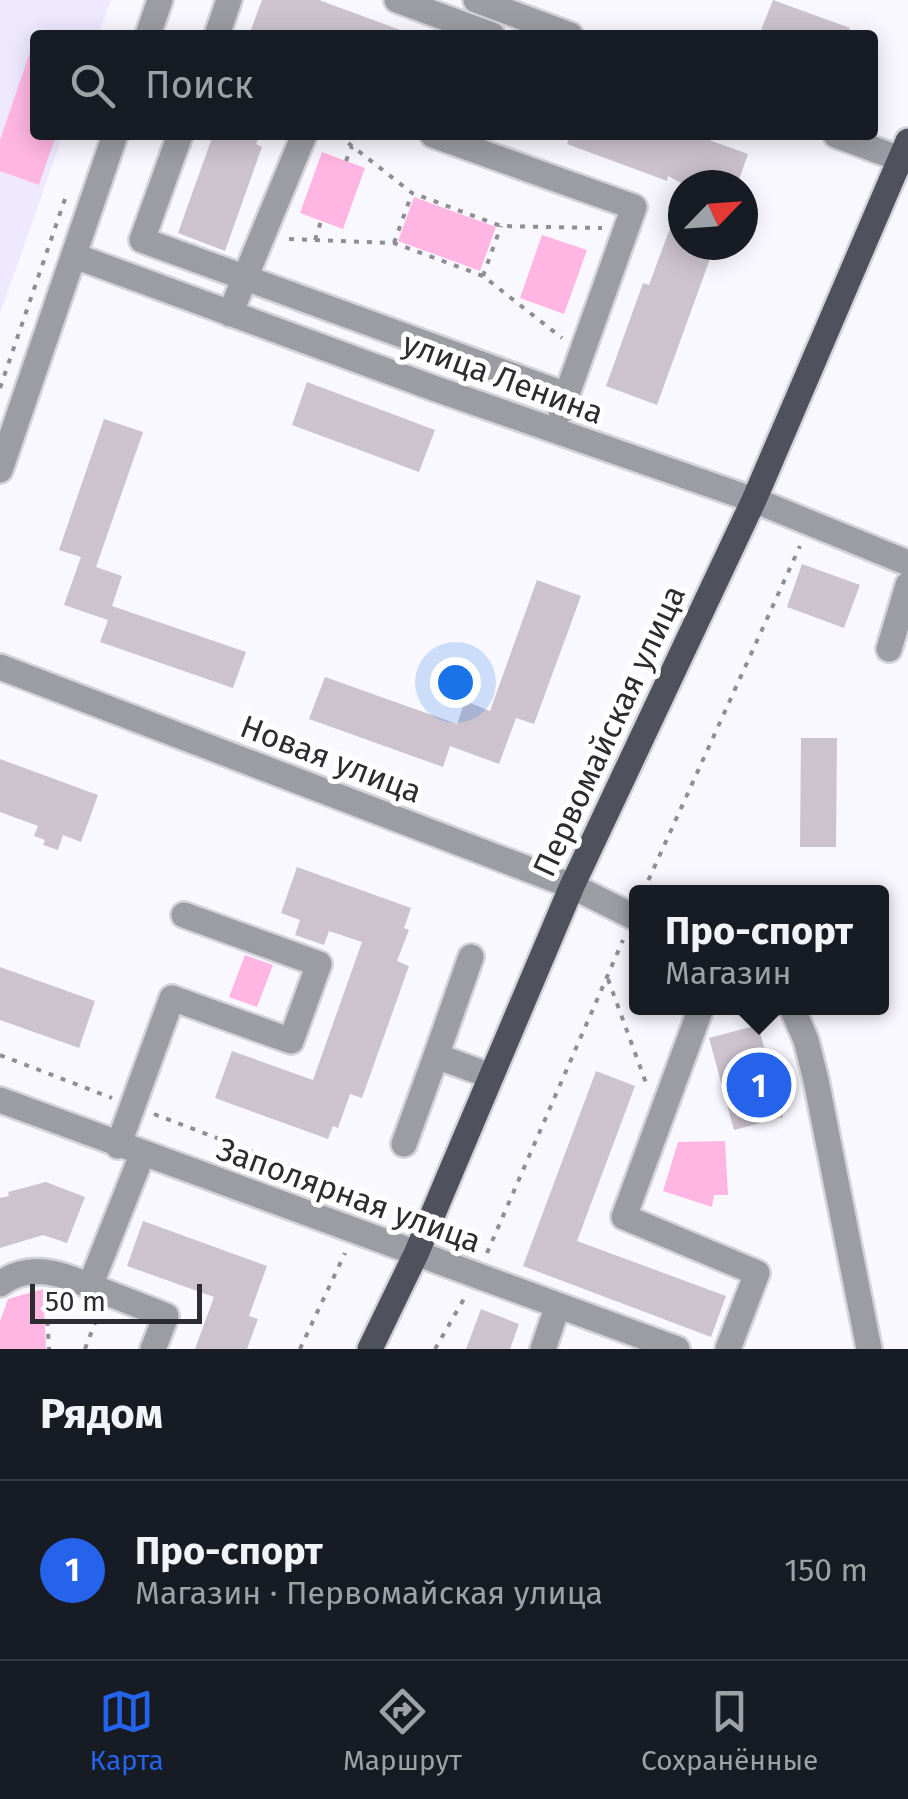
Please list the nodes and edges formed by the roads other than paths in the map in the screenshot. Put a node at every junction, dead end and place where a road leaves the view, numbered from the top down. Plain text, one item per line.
1 (160, 0) edge
2 (230, 0) edge
3 (397, 0) edge
4 (476, 0) edge
5 (513, 25) edge
6 (150, 30) edge
7 (218, 30) edge
8 (478, 30) edge
9 (542, 30) edge
10 (113, 140) edge
11 (178, 140) edge
12 (302, 140) edge
13 (854, 140) edge
14 (472, 142) edge
15 (905, 154) edge
16 (74, 256) junction
17 (245, 278) junction
18 (230, 314) junction
19 (566, 396) junction
20 (553, 430) junction
21 (0, 470) edge
22 (754, 500) junction
23 (908, 563) edge
24 (908, 585) edge
25 (889, 649) dead end
26 (0, 667) edge
27 (572, 886) junction
28 (629, 906) edge
29 (184, 915) dead end
30 (471, 957) dead end
31 (698, 1015) edge
32 (795, 1015) edge
33 (436, 1056) junction
34 (492, 1076) junction
35 (0, 1100) edge
36 (404, 1144) dead end
37 (130, 1150) junction
38 (416, 1254) junction
39 (0, 1284) edge
40 (99, 1289) junction
41 (558, 1306) junction
42 (648, 1344) edge
43 (153, 1349) edge
44 (370, 1349) edge
45 (543, 1349) edge
46 (677, 1349) edge
47 (728, 1349) edge
48 (869, 1349) edge

1 - 6 street
2 - 7 street
3 - 8 street
4 - 5 street
5 - 9 street
10 - 16 street
11 - 17 street
12 - 17 street
13 - 15 street
14 - 19 street
15 - 22 main road, Первомайская улица
16 - 18 street, улица Ленина
16 - 21 street
17 - 18 street
17 - 19 street
18 - 20 street, улица Ленина
19 - 20 street
20 - 22 street, улица Ленина
22 - 23 street, улица Ленина
22 - 27 main road, Первомайская улица
24 - 25 street
26 - 27 street, Новая улица
27 - 28 street, Новая улица
27 - 34 main road, Первомайская улица
29 - 37 street
30 - 33 street
31 - 47 street
32 - 48 street
33 - 34 street
33 - 36 street
34 - 38 main road, Первомайская улица
35 - 37 street, Заполярная улица
37 - 38 street, Заполярная улица
37 - 40 street
38 - 41 street, Заполярная улица
38 - 44 main road, Первомайская улица
39 - 40 street
40 - 43 street
41 - 42 street, Заполярная улица
41 - 45 street
42 - 46 street, Заполярная улица

